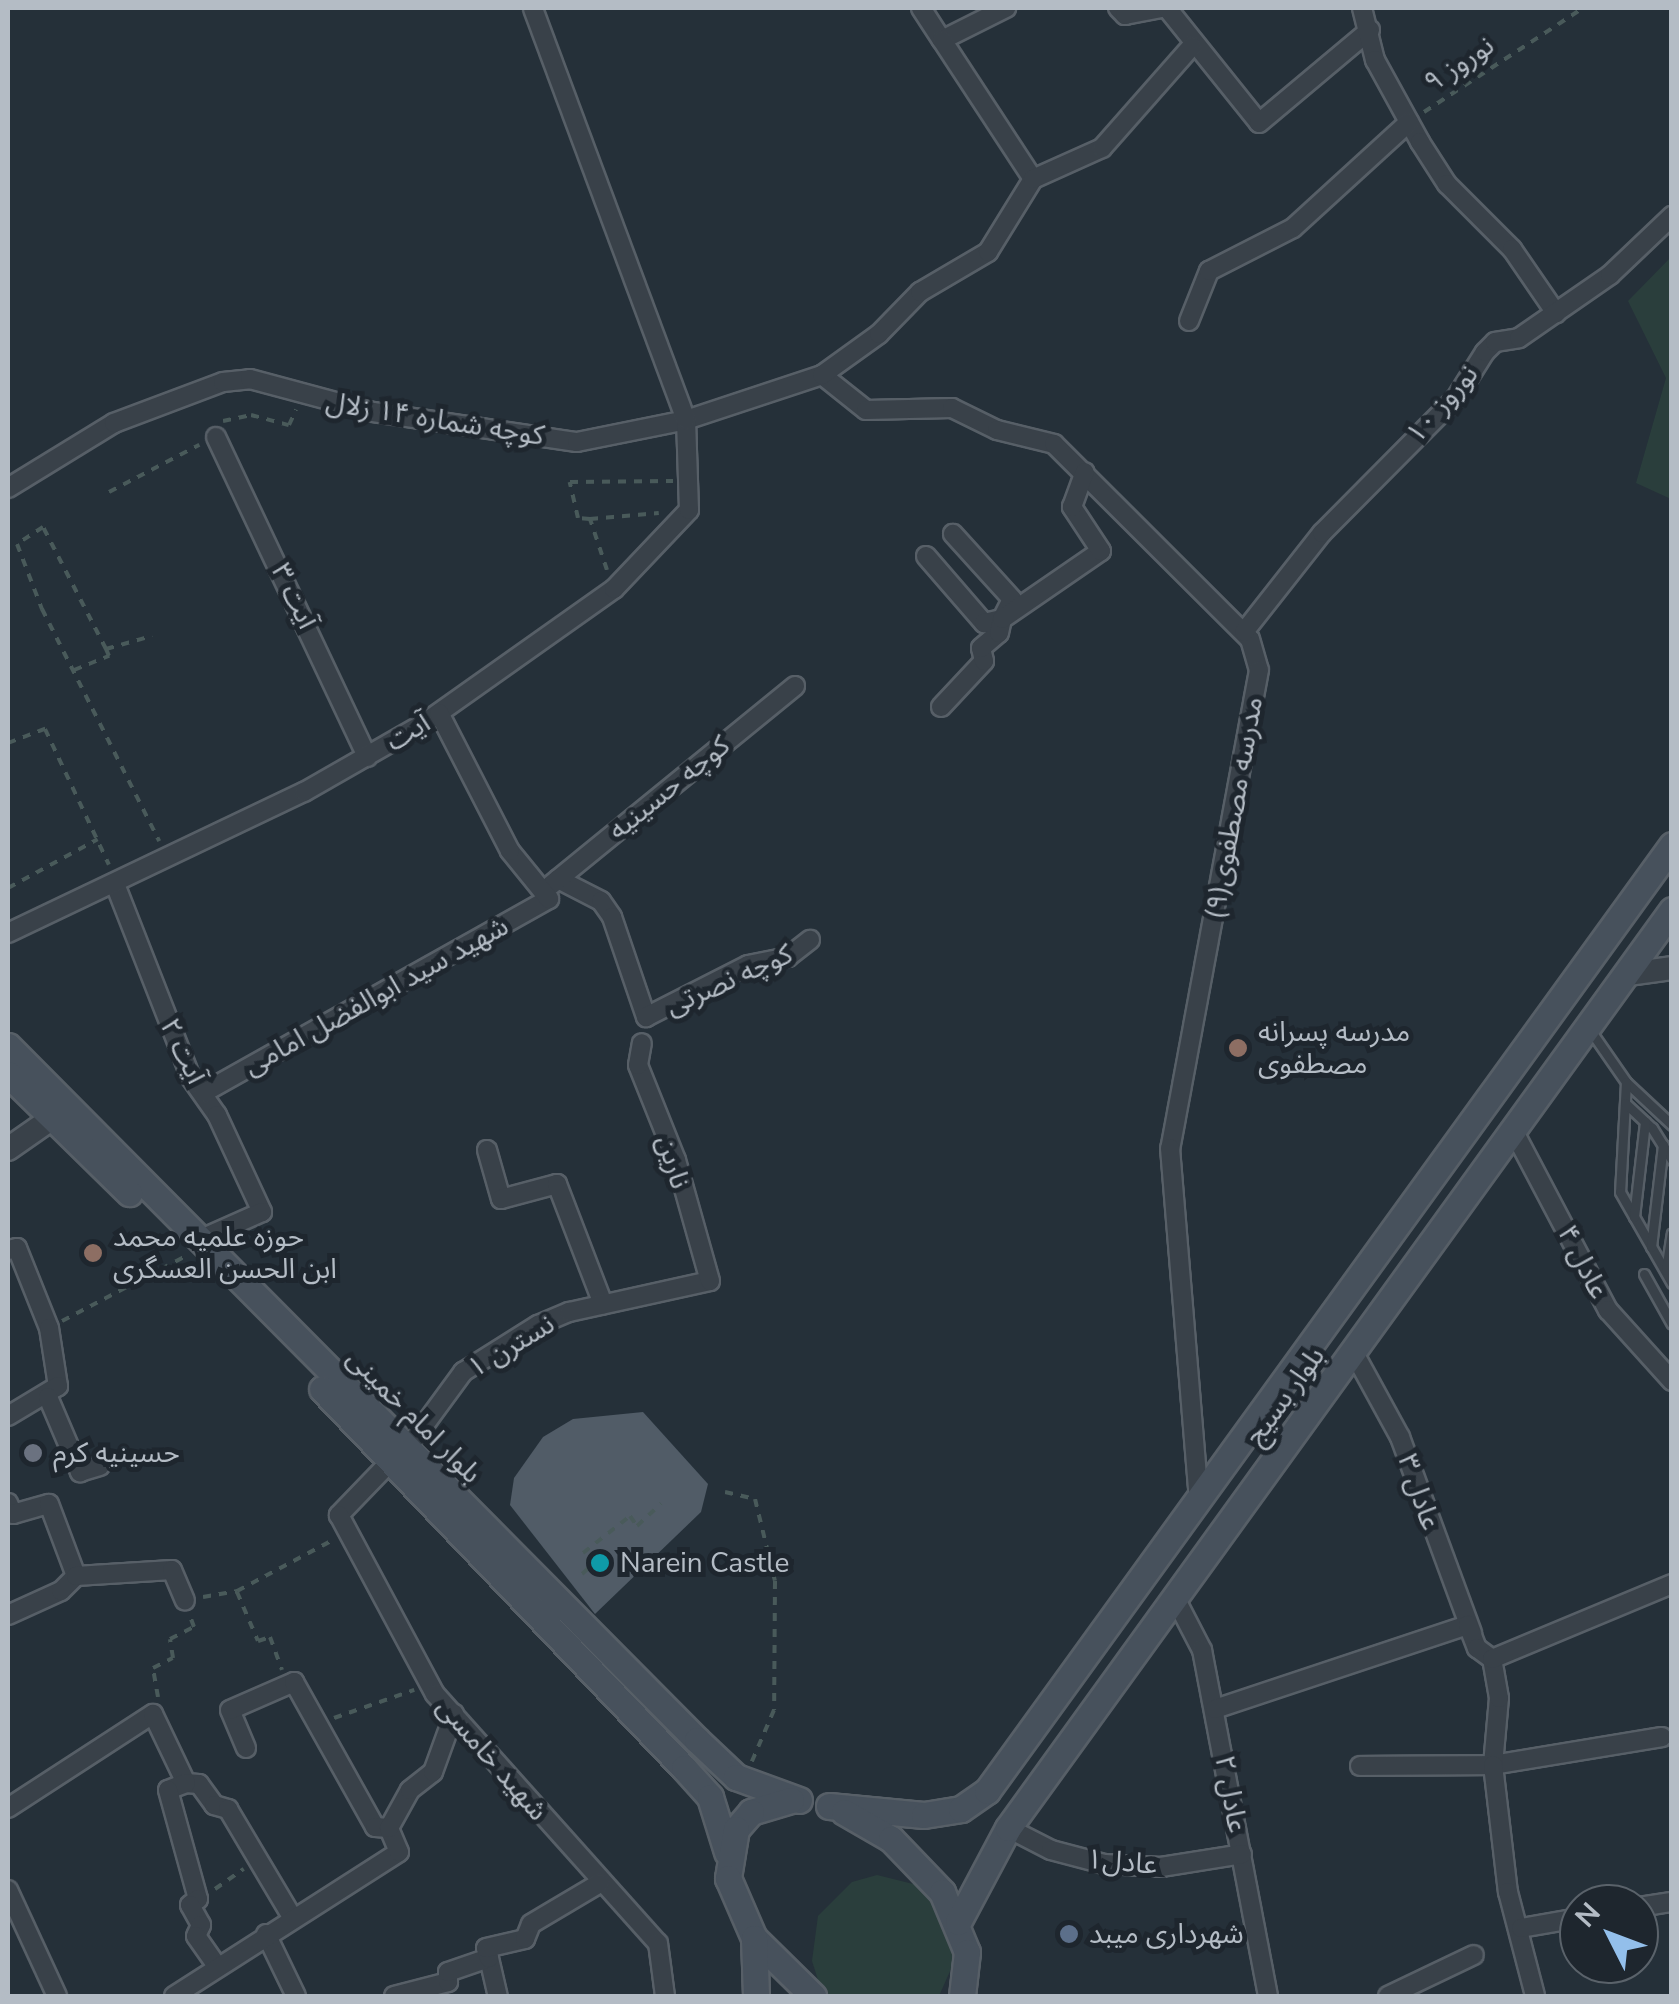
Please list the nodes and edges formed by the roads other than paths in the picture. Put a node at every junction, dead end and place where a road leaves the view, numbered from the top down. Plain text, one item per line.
1 (533, 8) edge
2 (922, 8) edge
3 (1006, 8) edge
4 (1118, 8) edge
5 (1164, 8) edge
6 (1362, 8) edge
7 (1370, 30) junction
8 (942, 40) junction
9 (1192, 46) junction
10 (1408, 122) junction
11 (1033, 179) junction
12 (1672, 216) edge
13 (1556, 313) junction
14 (1189, 321) dead end
15 (822, 375) junction
16 (686, 420) junction
17 (216, 437) dead end
18 (1085, 472) junction
19 (8, 488) edge
20 (953, 534) dead end
21 (926, 556) dead end
22 (1002, 619) junction
23 (1244, 632) junction
24 (794, 686) dead end
25 (941, 706) dead end
26 (439, 713) junction
27 (367, 756) junction
28 (1672, 845) edge
29 (558, 879) junction
30 (115, 884) junction
31 (546, 896) junction
32 (1672, 910) edge
33 (8, 934) edge
34 (810, 940) dead end
35 (1672, 968) edge
36 (1628, 974) junction
37 (1589, 1027) junction
38 (642, 1043) dead end
39 (8, 1046) edge
40 (8, 1074) edge
41 (1626, 1082) junction
42 (203, 1093) junction
43 (1624, 1103) junction
44 (59, 1113) junction
45 (1645, 1122) junction
46 (1672, 1122) edge
47 (1513, 1130) junction
48 (1663, 1145) junction
49 (8, 1149) edge
50 (487, 1150) dead end
51 (1672, 1160) edge
52 (1634, 1216) junction
53 (1672, 1234) edge
54 (194, 1247) junction
55 (1652, 1248) junction
56 (8, 1250) edge
57 (1666, 1272) junction
58 (1644, 1274) dead end
59 (710, 1281) joint
60 (1672, 1282) edge
61 (603, 1304) junction
62 (1672, 1324) edge
63 (1354, 1353) junction
64 (1672, 1382) edge
65 (48, 1397) junction
66 (8, 1416) edge
67 (398, 1456) junction
68 (100, 1466) dead end
69 (8, 1502) edge
70 (1199, 1503) junction
71 (76, 1576) junction
72 (1672, 1584) edge
73 (1175, 1598) junction
74 (185, 1600) road end
75 (8, 1615) edge
76 (1474, 1637) junction
77 (1492, 1659) junction
78 (1215, 1709) junction
79 (454, 1714) junction
80 (1662, 1737) dead end
81 (246, 1748) dead end
82 (1018, 1755) junction
83 (1493, 1765) junction
84 (1360, 1766) dead end
85 (1044, 1778) junction
86 (186, 1782) junction
87 (798, 1800) junction
88 (829, 1806) junction
89 (8, 1808) edge
90 (390, 1828) junction
91 (1008, 1828) junction
92 (727, 1852) junction
93 (1242, 1854) junction
94 (600, 1883) junction
95 (8, 1890) edge
96 (292, 1917) junction
97 (1559, 1921) edge
98 (958, 1922) junction
99 (1521, 1928) junction
100 (266, 1934) junction
101 (754, 1938) junction
102 (1474, 1955) dead end
103 (489, 1958) junction
104 (218, 1967) junction
105 (968, 1991) edge
106 (184, 1994) edge
107 (57, 1996) edge
108 (296, 1996) edge
109 (394, 1996) edge
110 (498, 1996) edge
111 (665, 1996) edge
112 (756, 1996) edge
113 (813, 1996) edge
114 (1268, 1996) edge
115 (1388, 1996) edge
116 (1535, 1996) edge

1 - 16 street, آیت
2 - 8 street
3 - 8 street
4 - 5 street
5 - 9 street
6 - 7 street
7 - 9 street
7 - 10 street
8 - 11 street
9 - 11 street
10 - 13 street
10 - 14 street
11 - 15 street, کوچه شماره ۱۴ زلال
12 - 13 street, نوروز ۱۰
13 - 23 street, نوروز ۱۰
15 - 16 street, کوچه شماره ۱۴ زلال
15 - 18 street, مدرسه مصطفوی(۹)
16 - 19 street, کوچه شماره ۱۴ زلال
16 - 26 street, آیت
17 - 27 street, آیت ۳
18 - 22 street
18 - 23 street, مدرسه مصطفوی(۹)
20 - 22 street
21 - 22 street
22 - 25 street
23 - 70 street, مدرسه مصطفوی(۹)
24 - 29 street, کوچه حسینیه
26 - 27 street, آیت
26 - 31 street
27 - 30 street, آیت
28 - 70 main road, بلوار بسیج
29 - 31 street, کوچه حسینیه
29 - 34 street, کوچه نصرتی
30 - 33 street, آیت
30 - 42 street, آیت ۲
31 - 42 street, شهید سید ابوالفضل امامی
32 - 36 main road, بلوار بسیج
35 - 36 street
36 - 37 main road, بلوار بسیج
37 - 41 lane
37 - 47 main road, بلوار بسیج
38 - 59 street, نارین
39 - 44 main road, بلوار امام خمینی
40 - 44 main road, بلوار امام خمینی
41 - 43 lane
41 - 46 lane
42 - 54 street, آیت ۲
43 - 45 lane
43 - 52 lane
44 - 49 street
44 - 54 main road, بلوار امام خمینی
45 - 48 lane
45 - 52 lane
47 - 63 main road, بلوار بسیج
47 - 64 street, عادل ۴
48 - 51 lane
48 - 55 lane
50 - 61 street
52 - 55 lane
53 - 57 lane
54 - 67 main road, بلوار امام خمینی
55 - 57 lane
56 - 65 street
57 - 60 lane
58 - 62 lane
59 - 61 street, نسترن ۱
61 - 67 street, نسترن ۱
63 - 73 main road, بلوار بسیج
63 - 76 street, عادل ۳
65 - 66 street
65 - 68 street
67 - 79 street, شهید خامسی
67 - 87 main road, بلوار امام خمینی
67 - 92 main road, بلوار امام خمینی
69 - 71 street
70 - 82 main road, بلوار بسیج
71 - 74 street
71 - 75 street
72 - 77 street
73 - 78 street, عادل ۲
73 - 85 main road, بلوار بسیج
76 - 77 street, عادل ۳
76 - 78 street
77 - 83 street
78 - 93 street, عادل ۲
79 - 90 street
79 - 94 street, شهید خامسی
80 - 83 street
81 - 90 street
82 - 85 main road
82 - 88 main road, بلوار بسیج
83 - 84 street
83 - 99 street
85 - 91 main road, بلوار بسیج
86 - 89 street
86 - 96 street
86 - 104 street
87 - 88 main road, بلوار امام خمینی
87 - 92 main road
88 - 98 main road
90 - 96 street
91 - 93 street, عادل۱
91 - 98 main road, بلوار بسیج
92 - 101 main road, بلوار امام خمینی
93 - 114 street, عادل ۲
94 - 103 street
94 - 111 street, شهید خامسی
95 - 107 street
96 - 100 street
97 - 99 street
98 - 105 main road
99 - 116 street
100 - 104 street
100 - 108 street
101 - 112 main road
101 - 113 main road
102 - 115 street
103 - 109 street
103 - 110 street
104 - 106 street

